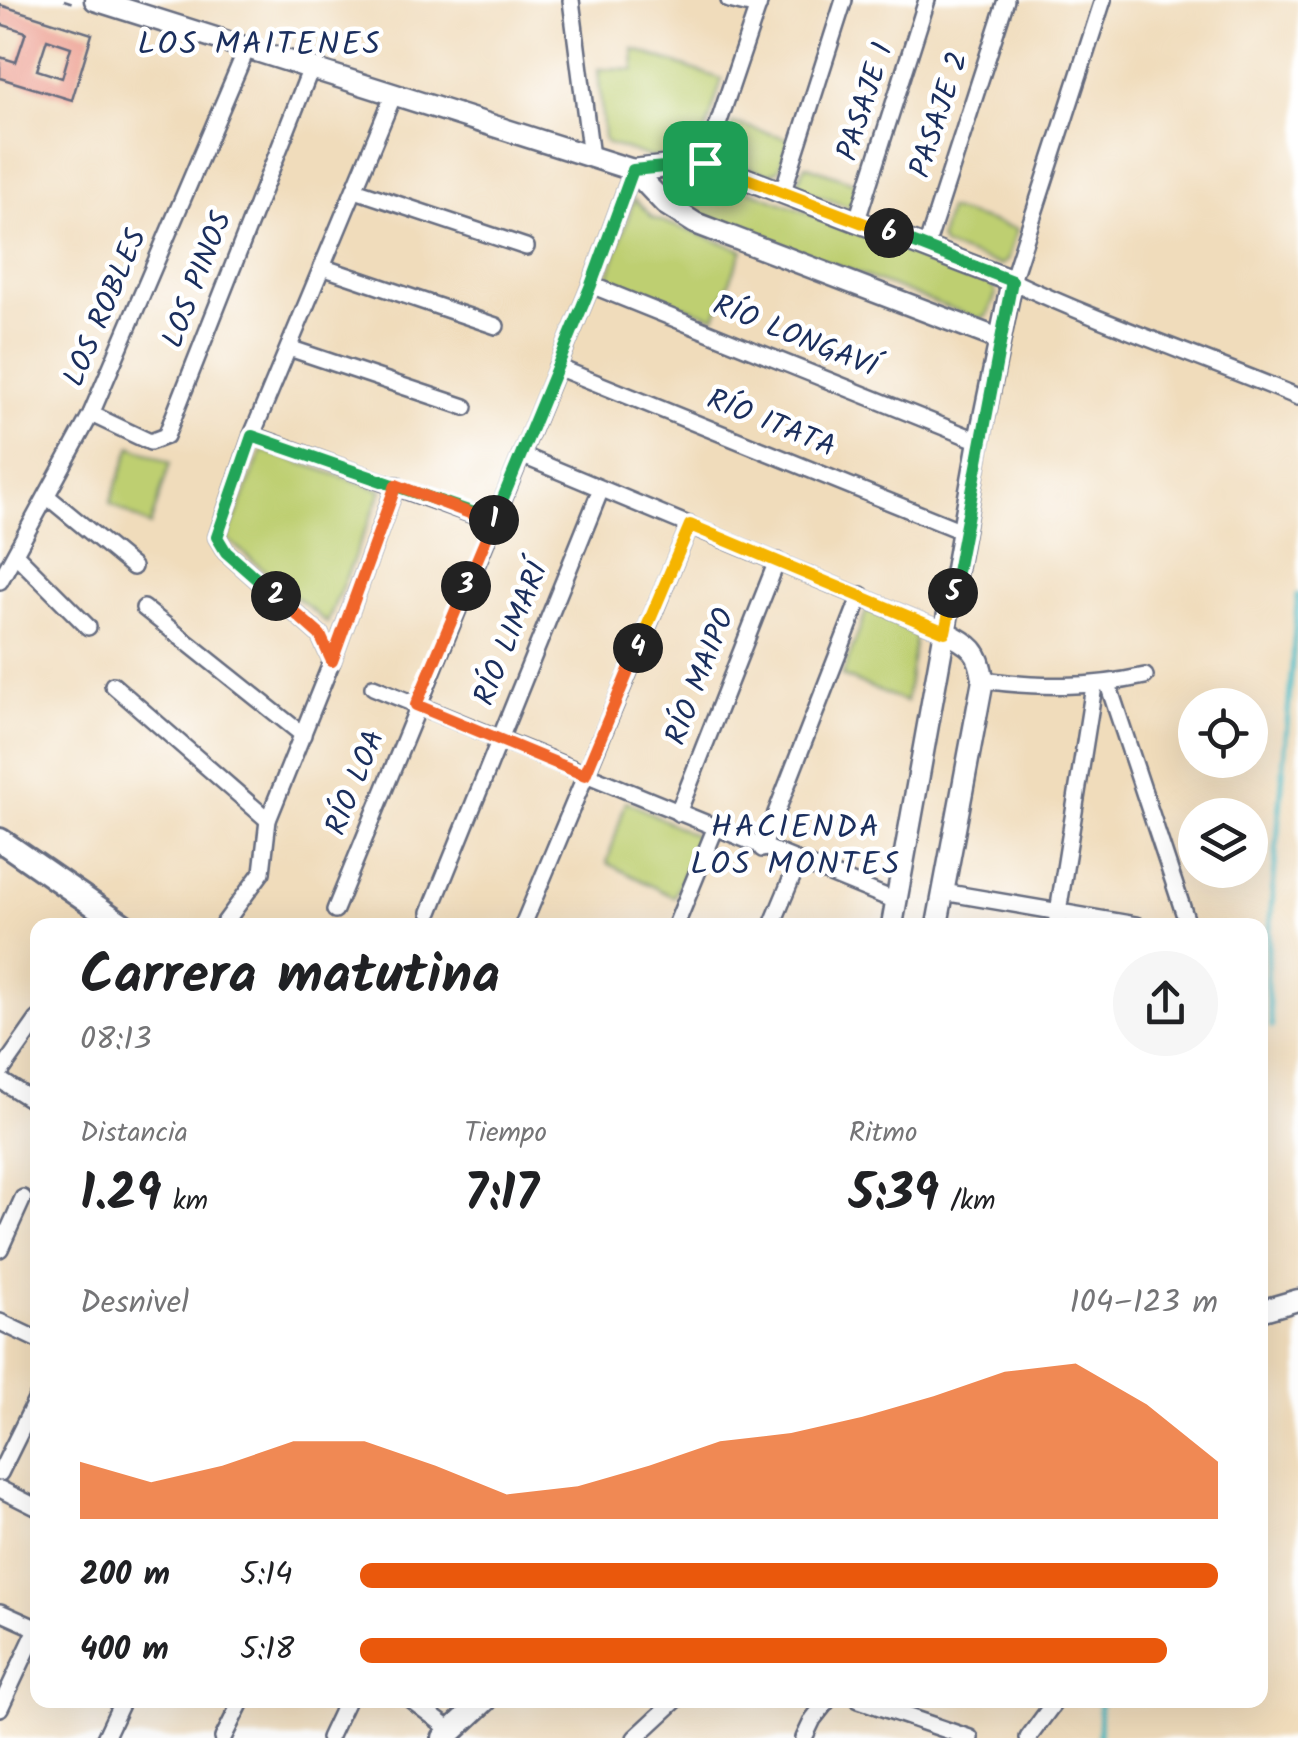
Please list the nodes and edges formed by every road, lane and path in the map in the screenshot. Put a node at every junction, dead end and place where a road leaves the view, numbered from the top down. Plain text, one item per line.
1 (96, 0) edge
2 (571, 0) edge
3 (729, 0) edge
4 (844, 0) edge
5 (927, 0) edge
6 (1006, 0) edge
7 (1103, 0) edge
8 (759, 3) edge
9 (246, 48) junction
10 (310, 68) junction
11 (394, 94) junction
12 (591, 156) junction
13 (705, 163) junction
14 (633, 170) junction
15 (354, 190) junction
16 (783, 192) junction
17 (857, 220) junction
18 (526, 247) dead end
19 (926, 247) junction
20 (322, 267) junction
21 (1012, 281) junction
22 (591, 285) junction
23 (496, 326) dead end
24 (999, 339) junction
25 (289, 348) junction
26 (557, 367) junction
27 (1298, 397) edge
28 (465, 407) dead end
29 (91, 414) junction
30 (252, 436) junction
31 (979, 441) junction
32 (521, 455) junction
33 (396, 485) junction
34 (601, 489) junction
35 (48, 497) junction
36 (493, 522) junction
37 (690, 525) junction
38 (964, 532) junction
39 (16, 555) junction
40 (776, 561) junction
41 (133, 568) dead end
42 (0, 581) edge
43 (861, 595) junction
44 (144, 608) dead end
45 (88, 627) dead end
46 (945, 632) junction
47 (332, 661) junction
48 (1145, 676) dead end
49 (983, 680) junction
50 (113, 685) dead end
51 (1101, 685) junction
52 (374, 687) dead end
53 (416, 705) junction
54 (303, 735) junction
55 (499, 739) junction
56 (585, 775) junction
57 (678, 813) junction
58 (268, 820) junction
59 (715, 829) junction
60 (0, 840) edge
61 (762, 849) junction
62 (798, 863) junction
63 (943, 892) junction
64 (896, 901) junction
65 (334, 910) dead end
66 (430, 912) dead end
67 (107, 918) edge
68 (229, 918) edge
69 (526, 918) edge
70 (679, 918) edge
71 (775, 918) edge
72 (893, 918) edge
73 (939, 918) edge
74 (1058, 918) edge
75 (1185, 918) edge
76 (30, 1032) edge
77 (0, 1076) edge
78 (30, 1098) edge
79 (23, 1198) dead end
80 (0, 1249) edge
81 (1298, 1300) edge
82 (1268, 1308) edge
83 (0, 1322) edge
84 (30, 1336) edge
85 (30, 1412) edge
86 (0, 1472) edge
87 (0, 1489) edge
88 (30, 1504) edge
89 (0, 1612) edge
90 (30, 1626) edge
91 (30, 1644) edge
92 (0, 1708) edge
93 (119, 1708) edge
94 (238, 1708) edge
95 (343, 1708) edge
96 (419, 1708) edge
97 (477, 1708) edge
98 (667, 1708) edge
99 (821, 1708) edge
100 (882, 1708) edge
101 (1050, 1708) edge
102 (448, 1735) edge
103 (105, 1738) edge
104 (224, 1738) edge
105 (329, 1738) edge
106 (635, 1738) edge
107 (804, 1738) edge
108 (970, 1738) edge
109 (1028, 1738) edge

1 - 9 street
2 - 12 street
3 - 8 street
4 - 16 street
5 - 17 street, PASAJE 1
6 - 19 street, PASAJE 2
7 - 21 street
8 - 13 street
9 - 10 street
9 - 29 street, LOS ROBLES
10 - 11 street
10 - 29 street, LOS PINOS
11 - 12 street
11 - 15 street
12 - 14 street
13 - 14 street
13 - 16 street
14 - 22 street, RÍO LOA
14 - 24 street
15 - 18 street
15 - 20 street
16 - 17 street
17 - 19 street
19 - 21 street
20 - 23 street
20 - 25 street
21 - 24 street
21 - 27 street
22 - 26 street, RÍO LOA
22 - 31 street, RÍO LONGAVÍ
24 - 31 street
25 - 28 street
25 - 30 street
26 - 32 street, RÍO LOA
26 - 38 street, RÍO ITATA
29 - 35 street, LOS ROBLES
30 - 33 street
30 - 47 street
31 - 38 street
32 - 34 street
32 - 36 street, RÍO LOA
33 - 36 street
33 - 47 street
34 - 37 street
34 - 55 street, RÍO LIMARÍ
35 - 39 street, LOS ROBLES
35 - 41 street
36 - 53 street, RÍO LOA
37 - 40 street
37 - 56 street
38 - 46 street
39 - 42 street, LOS ROBLES
39 - 45 street
40 - 43 street
40 - 57 street, RÍO MAIPO
43 - 46 street
43 - 61 street
44 - 54 street
46 - 49 street
46 - 64 street
47 - 54 street
48 - 51 street
49 - 51 street
49 - 63 street
50 - 58 street
51 - 74 street
51 - 75 street
52 - 53 street
53 - 55 street
53 - 65 street, RÍO LOA
54 - 58 street
55 - 56 street
55 - 66 street, RÍO LIMARÍ
56 - 57 street
56 - 69 street
57 - 59 street
58 - 68 street
59 - 61 street
59 - 70 street
60 - 67 main road
61 - 62 street
62 - 64 street
62 - 71 street
63 - 73 street
63 - 74 street
64 - 72 street
76 - 77 street
77 - 78 street
79 - 80 street
81 - 82 street
83 - 84 street
85 - 86 street
87 - 88 street
89 - 90 street
91 - 92 street
93 - 103 street
94 - 104 street
95 - 105 street
96 - 102 street
97 - 102 main road
98 - 106 street
99 - 107 street
100 - 108 street
101 - 109 street

